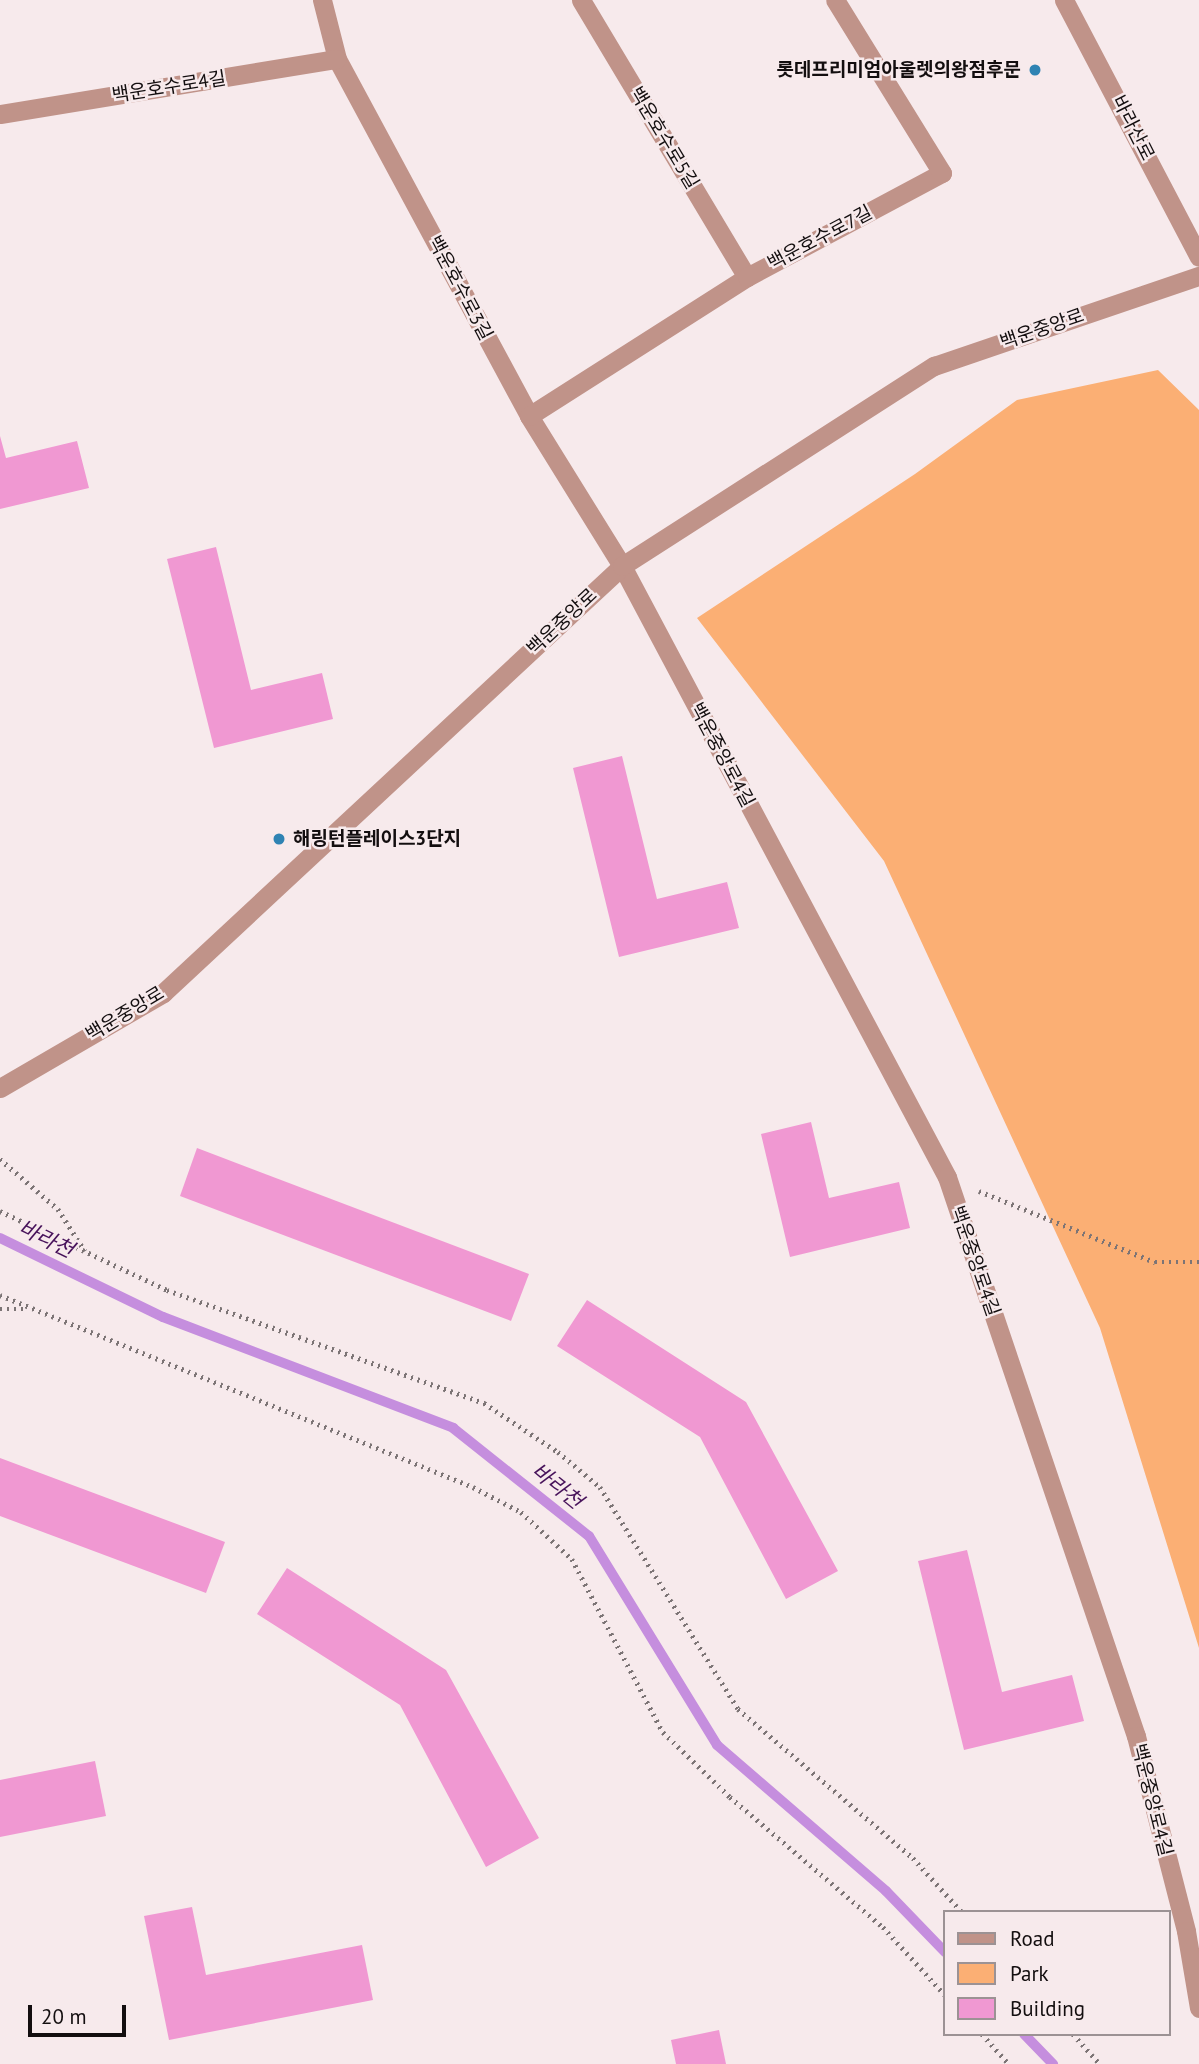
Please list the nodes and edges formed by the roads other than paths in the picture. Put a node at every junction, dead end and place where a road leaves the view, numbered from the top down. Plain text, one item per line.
1 (322, 0) edge
2 (835, 0) edge
3 (1064, 0) edge
4 (584, 1) edge
5 (337, 60) junction
6 (0, 114) edge
7 (1199, 257) edge
8 (1199, 276) edge
9 (747, 277) junction
10 (529, 416) junction
11 (622, 566) junction
12 (0, 1088) edge
13 (1199, 2008) edge

1 - 5 street, 백운호수로3길
2 - 9 street, 백운호수로7길
3 - 7 street, 바라산로
4 - 9 street, 백운호수로5길
5 - 6 street, 백운호수로4길
5 - 10 street, 백운호수로3길
8 - 11 street, 백운중앙로
9 - 10 street, 백운호수로7길
10 - 11 street, 백운호수로3길
11 - 12 street, 백운중앙로
11 - 13 street, 백운중앙로4길

